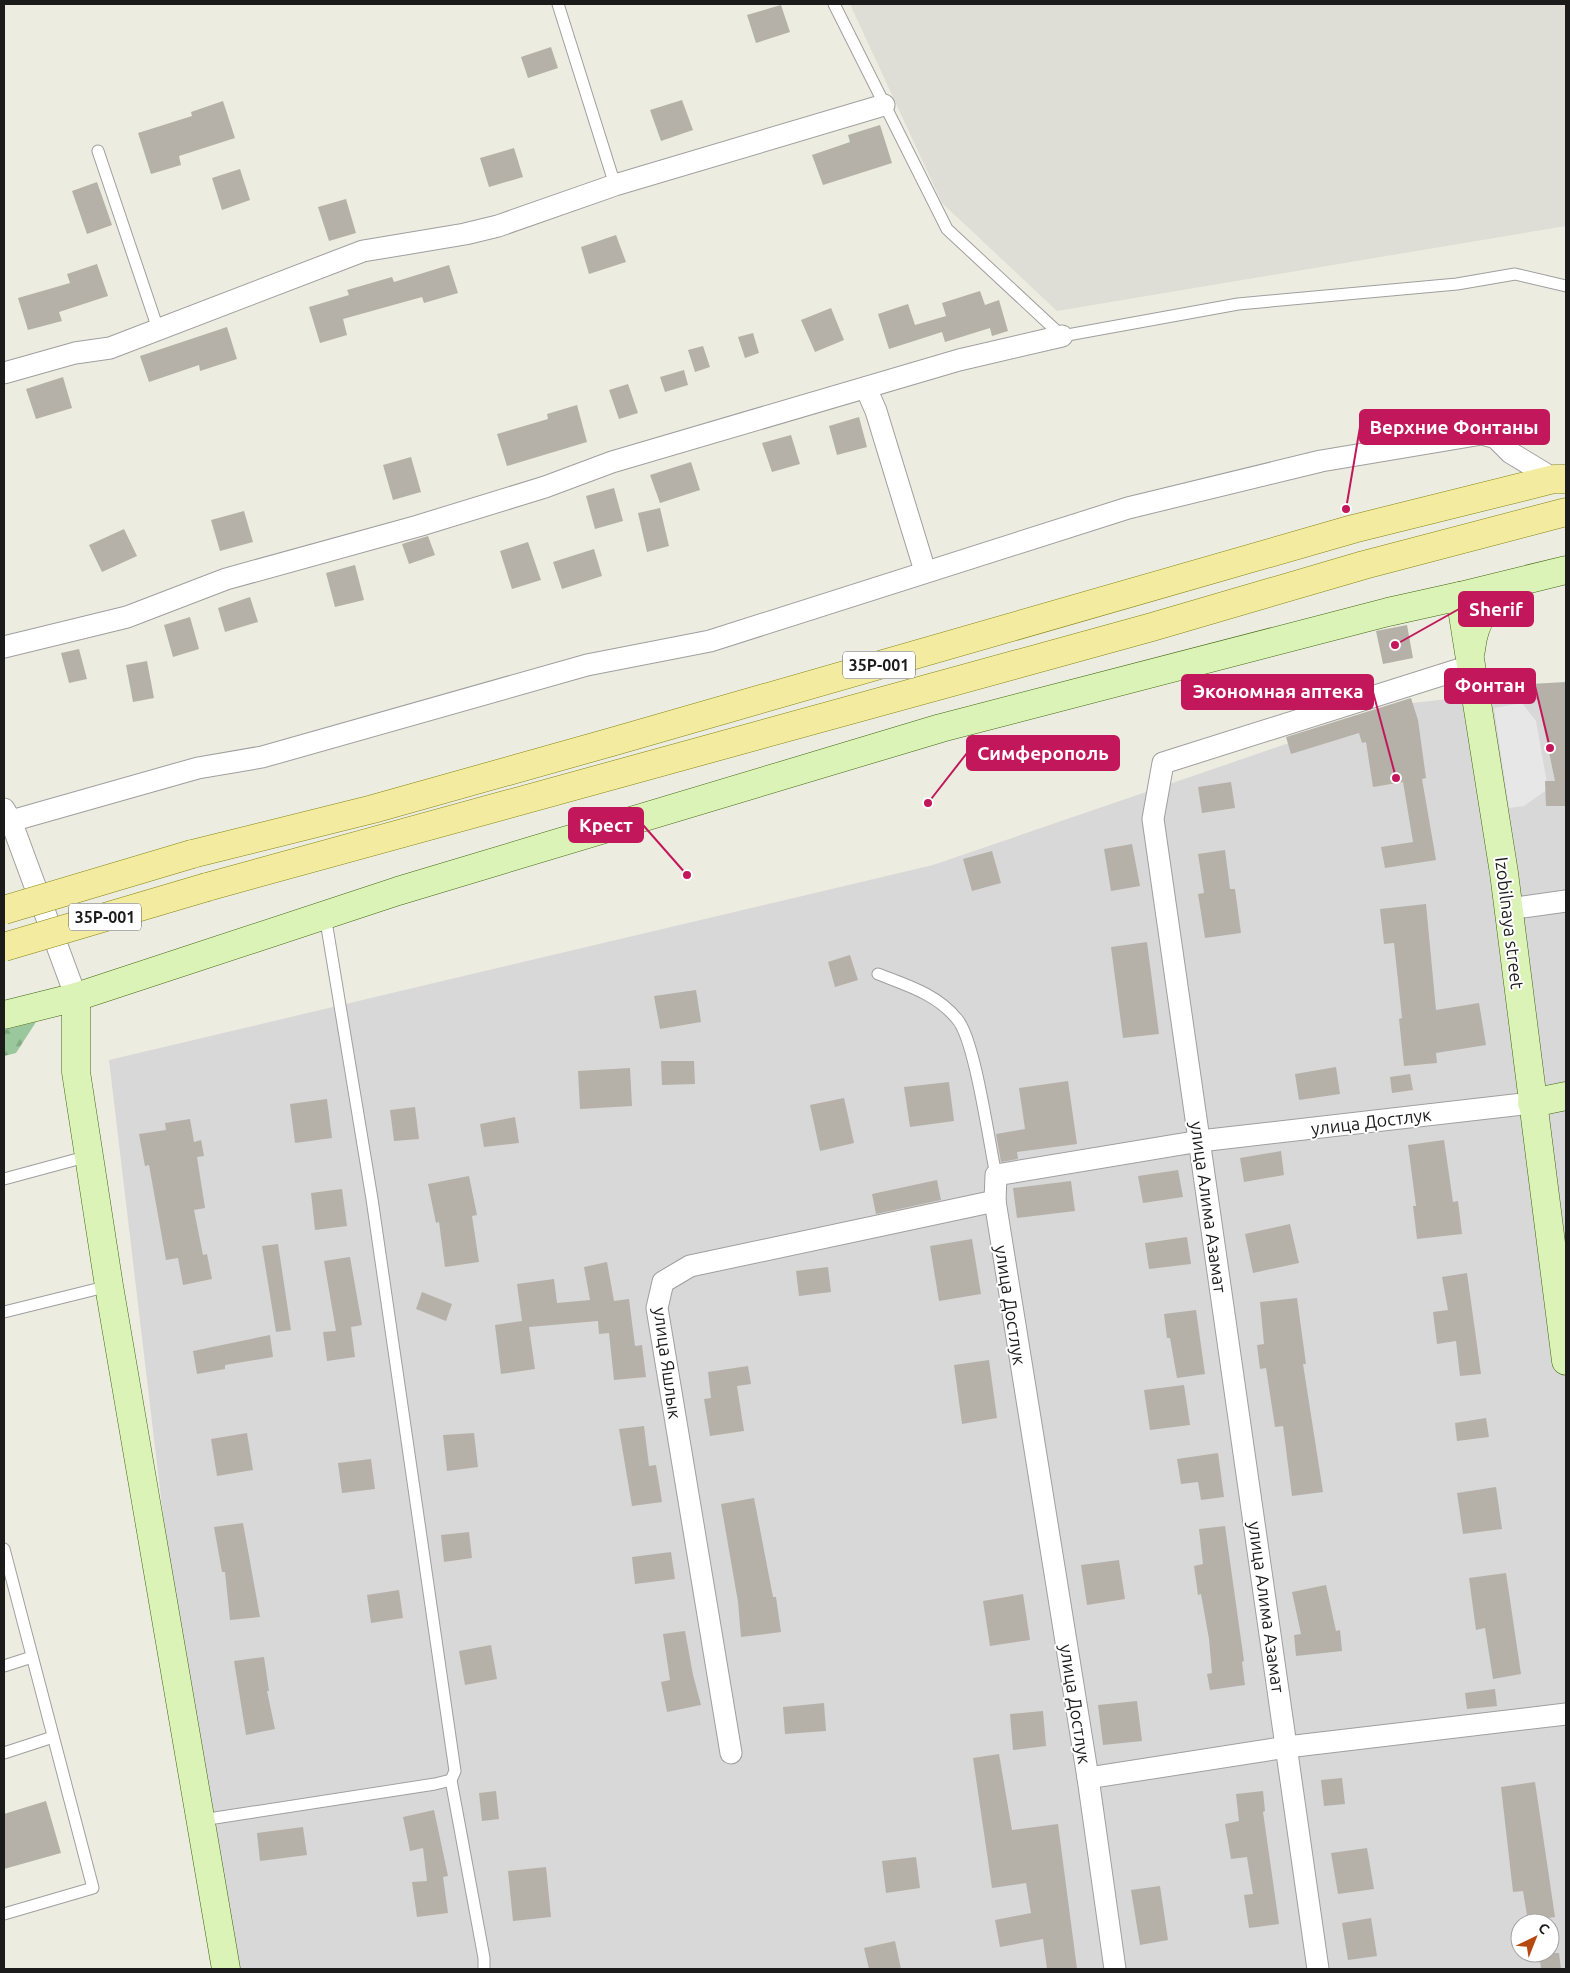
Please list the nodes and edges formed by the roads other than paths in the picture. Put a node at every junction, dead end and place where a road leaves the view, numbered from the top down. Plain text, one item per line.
1 (558, 4) edge
2 (834, 4) edge
3 (884, 105) junction
4 (98, 151) dead end
5 (615, 185) junction
6 (1566, 286) edge
7 (158, 329) junction
8 (1062, 336) junction
9 (4, 373) edge
10 (866, 388) junction
11 (1560, 479) edge
12 (1566, 512) edge
13 (925, 571) junction
14 (1555, 573) edge
15 (1460, 596) junction
16 (1392, 611) junction
17 (4, 646) edge
18 (1470, 666) junction
19 (6, 817) edge
20 (1566, 901) edge
21 (1508, 909) junction
22 (4, 910) edge
23 (324, 915) junction
24 (4, 947) edge
25 (878, 974) dead end
26 (76, 997) junction
27 (4, 1015) edge
28 (1566, 1096) edge
29 (1532, 1103) junction
30 (1200, 1141) junction
31 (89, 1156) junction
32 (996, 1175) junction
33 (4, 1179) edge
34 (995, 1201) junction
35 (109, 1286) junction
36 (4, 1312) edge
37 (1566, 1360) edge
38 (4, 1549) edge
39 (32, 1658) junction
40 (4, 1666) edge
41 (1566, 1714) edge
42 (53, 1737) junction
43 (1286, 1747) junction
44 (4, 1753) edge
45 (731, 1753) dead end
46 (1088, 1778) junction
47 (451, 1780) junction
48 (202, 1820) junction
49 (4, 1914) edge
50 (222, 1965) edge
51 (484, 1969) edge
52 (1116, 1969) edge
53 (1318, 1969) edge

1 - 5 lane
2 - 3 lane
3 - 5 street
3 - 8 lane
4 - 7 lane
5 - 7 street
6 - 8 lane
7 - 9 street
8 - 10 street
10 - 13 street
10 - 17 street
11 - 13 street
11 - 22 main road, 35Р-001, bridge
12 - 24 main road, 35Р-001, bridge
13 - 19 street
14 - 15 main road
14 - 18 main road
15 - 16 main road
15 - 18 main road, Izobilnaya street
16 - 18 main road
16 - 23 main road
18 - 21 main road, Izobilnaya street
18 - 30 street, улица Алима Азамат
19 - 26 street
20 - 21 street
21 - 29 main road, Izobilnaya street
23 - 26 main road
23 - 47 lane
25 - 32 lane
26 - 27 main road
26 - 31 main road
28 - 29 main road
29 - 30 street, улица Достлук
29 - 37 main road, Izobilnaya street
30 - 32 street, улица Достлук
30 - 43 street, улица Алима Азамат
31 - 33 lane
31 - 35 main road
32 - 34 street, улица Достлук
34 - 45 street, улица Яшлык
34 - 46 street, улица Достлук
35 - 36 lane
35 - 48 main road
38 - 39 lane
39 - 40 lane
39 - 42 lane
41 - 43 street
42 - 44 lane
42 - 49 lane
43 - 46 street
43 - 53 street, улица Алима Азамат
46 - 52 street, улица Достлук
47 - 48 lane
47 - 51 lane
48 - 50 main road

